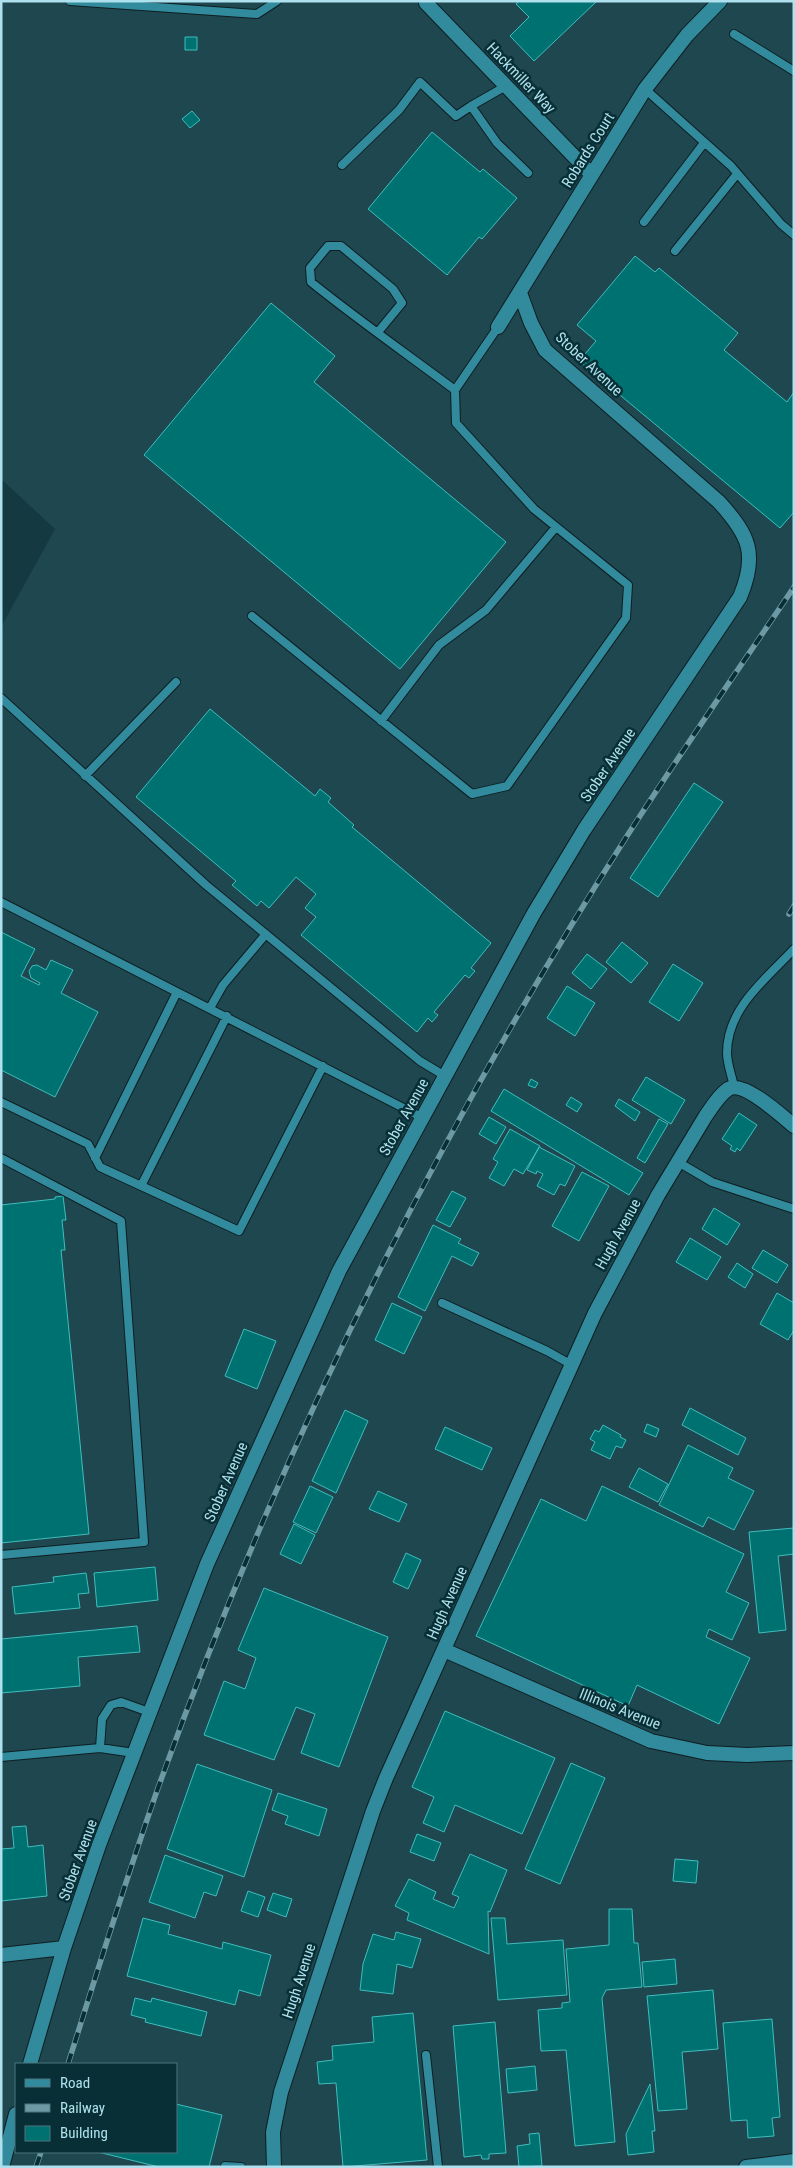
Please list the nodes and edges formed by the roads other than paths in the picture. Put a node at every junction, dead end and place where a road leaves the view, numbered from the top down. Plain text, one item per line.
1 (70, 1) edge
2 (276, 1) edge
3 (720, 1) edge
4 (426, 3) dead end
5 (734, 34) dead end
6 (794, 71) edge
7 (506, 86) junction
8 (645, 90) junction
9 (471, 106) junction
10 (704, 143) junction
11 (342, 165) dead end
12 (528, 173) dead end
13 (737, 174) junction
14 (592, 175) junction
15 (644, 222) dead end
16 (794, 235) edge
17 (675, 251) dead end
18 (520, 293) junction
19 (498, 327) joint
20 (378, 332) junction
21 (455, 390) junction
22 (556, 527) junction
23 (252, 616) dead end
24 (176, 682) dead end
25 (1, 698) edge
26 (381, 721) junction
27 (85, 776) junction
28 (1, 902) edge
29 (266, 934) junction
30 (794, 950) edge
31 (177, 992) junction
32 (210, 1008) junction
33 (227, 1016) junction
34 (323, 1066) junction
35 (445, 1076) junction
36 (734, 1087) junction
37 (1, 1102) edge
38 (423, 1118) junction
39 (794, 1126) edge
40 (1, 1158) edge
41 (95, 1158) junction
42 (678, 1162) junction
43 (141, 1186) junction
44 (794, 1208) edge
45 (442, 1303) dead end
46 (572, 1365) junction
47 (1, 1554) edge
48 (444, 1650) junction
49 (149, 1712) junction
50 (100, 1748) junction
51 (134, 1753) junction
52 (794, 1753) edge
53 (1, 1757) edge
54 (64, 1948) junction
55 (1, 1955) edge
56 (426, 2055) dead end
57 (30, 2063) edge
58 (15, 2118) edge
59 (794, 2161) edge
60 (225, 2166) edge
61 (2, 2167) edge
62 (241, 2167) edge
63 (274, 2167) edge
64 (438, 2167) edge
65 (746, 2167) edge

1 - 2 lane
3 - 8 street, Robards Court
4 - 7 street, Hackmiller Way
5 - 6 lane
7 - 9 lane
7 - 14 street, Hackmiller Way
8 - 10 lane
8 - 14 street, Robards Court
9 - 11 lane
9 - 12 lane
10 - 13 lane
10 - 15 lane
13 - 16 lane
13 - 17 lane
14 - 18 street, Robards Court
18 - 19 street, Robards Court
18 - 35 street, Stober Avenue
19 - 21 lane
20 - 20 lane
20 - 21 lane
21 - 22 lane
22 - 26 lane
22 - 26 lane
23 - 26 lane
24 - 27 lane
25 - 27 lane
27 - 29 lane
28 - 31 lane
29 - 32 lane
29 - 35 lane
30 - 36 lane
31 - 32 lane
31 - 41 lane
32 - 33 lane
33 - 34 lane
33 - 43 lane
34 - 38 lane
34 - 43 lane
35 - 38 street, Stober Avenue
36 - 39 street
36 - 42 street, Hugh Avenue
37 - 41 lane
38 - 49 street, Stober Avenue
40 - 47 lane
41 - 43 lane
42 - 44 lane
42 - 46 street, Hugh Avenue
45 - 46 lane
46 - 48 street, Hugh Avenue
48 - 52 street, Illinois Avenue
48 - 63 street, Hugh Avenue
49 - 50 lane
49 - 51 street, Stober Avenue
50 - 51 lane
50 - 53 lane
51 - 54 street, Stober Avenue
54 - 55 street
54 - 57 street, Stober Avenue
56 - 64 lane
58 - 61 street
59 - 65 street
60 - 62 lane

